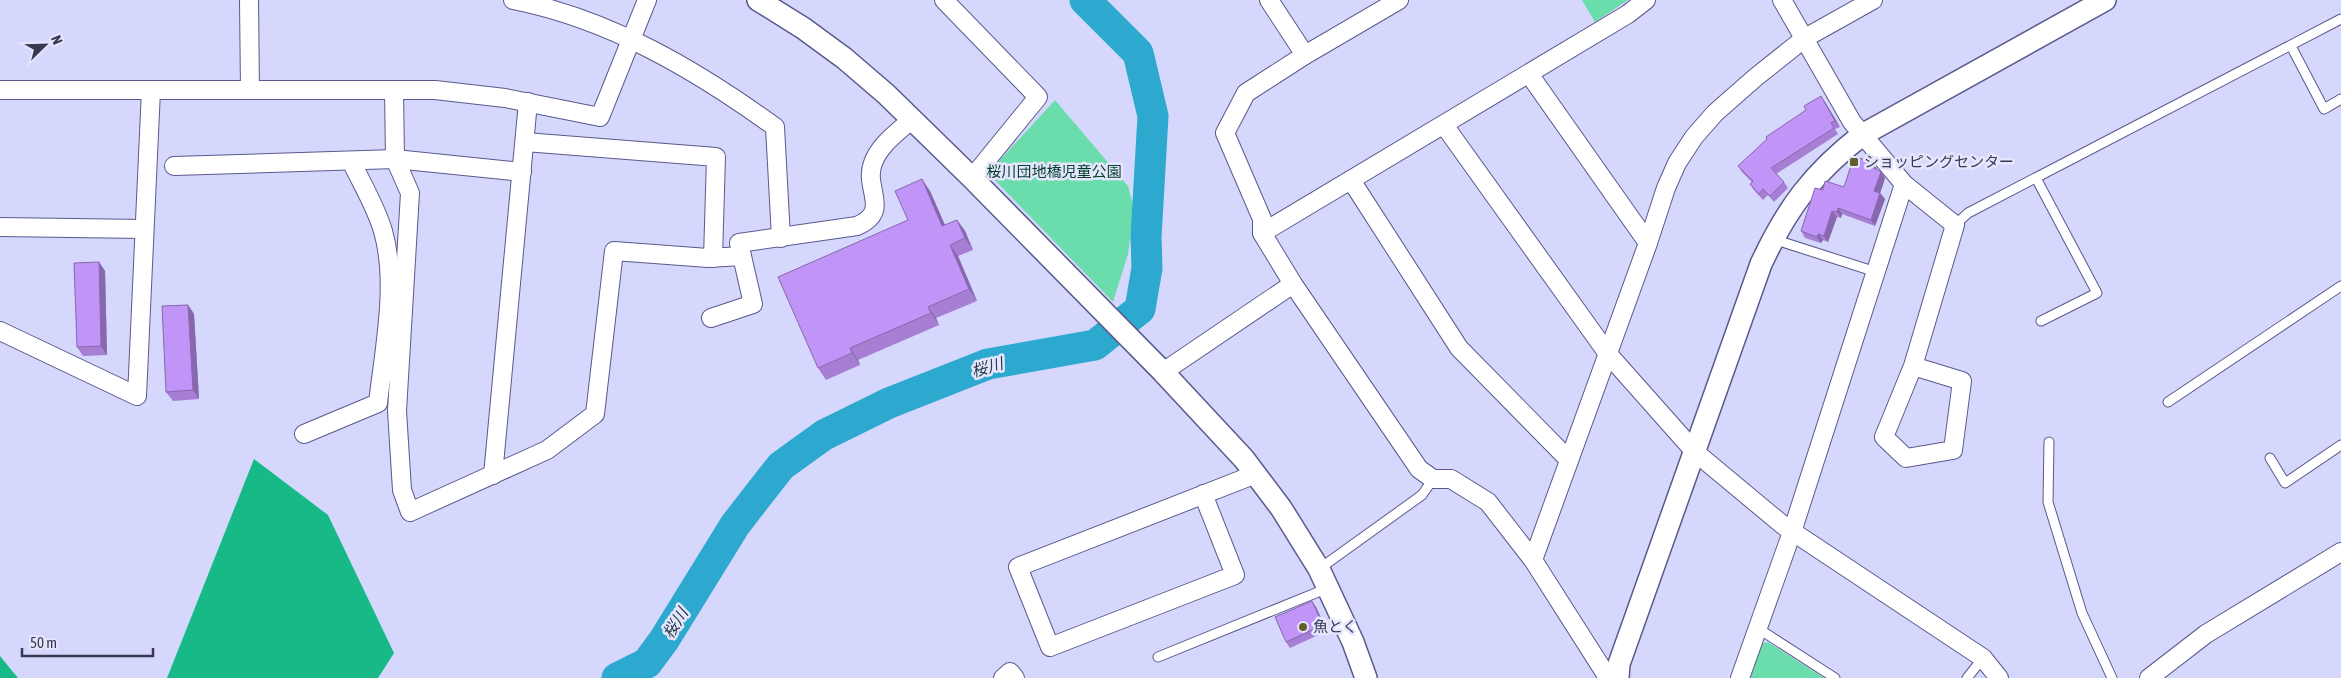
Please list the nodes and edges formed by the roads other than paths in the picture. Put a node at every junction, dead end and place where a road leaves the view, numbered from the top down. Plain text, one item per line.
1 (249, 0) edge
2 (513, 0) edge
3 (648, 0) edge
4 (758, 0) edge
5 (1269, 0) edge
6 (1646, 0) edge
7 (1782, 0) edge
8 (1873, 0) edge
9 (2105, 0) edge
10 (1390, 2) edge
11 (950, 3) edge
12 (2341, 19) edge
13 (1806, 38) junction
14 (631, 40) junction
15 (2291, 46) junction
16 (1305, 55) junction
17 (1529, 74) junction
18 (0, 90) edge
19 (151, 90) junction
20 (250, 90) junction
21 (394, 90) junction
22 (2341, 99) edge
23 (528, 102) junction
24 (911, 120) junction
25 (1444, 124) junction
26 (1862, 135) junction
27 (525, 142) junction
28 (395, 159) junction
29 (351, 161) junction
30 (174, 166) dead end
31 (522, 172) junction
32 (972, 178) junction
33 (2036, 178) junction
34 (1351, 180) junction
35 (1904, 184) junction
36 (1955, 225) junction
37 (0, 227) edge
38 (144, 229) junction
39 (1262, 233) junction
40 (781, 238) junction
41 (1772, 239) junction
42 (1648, 243) junction
43 (742, 256) junction
44 (713, 258) junction
45 (1876, 272) junction
46 (1293, 284) junction
47 (2341, 286) edge
48 (711, 318) dead end
49 (2041, 321) dead end
50 (0, 331) edge
51 (1608, 354) junction
52 (1913, 366) junction
53 (1163, 372) junction
54 (2168, 402) dead end
55 (304, 434) dead end
56 (2049, 442) dead end
57 (2341, 445) edge
58 (1694, 452) junction
59 (2270, 458) dead end
60 (1569, 460) junction
61 (1256, 474) junction
62 (493, 475) junction
63 (1433, 479) junction
64 (1203, 494) junction
65 (1792, 532) junction
66 (2341, 552) edge
67 (1533, 560) junction
68 (1324, 578) junction
69 (1758, 629) junction
70 (1158, 657) dead end
71 (1983, 658) junction
72 (1618, 677) edge
73 (1003, 678) edge
74 (1015, 678) edge
75 (1366, 678) edge
76 (1740, 678) edge
77 (1834, 678) edge
78 (1967, 678) edge
79 (1999, 678) edge
80 (2112, 678) edge
81 (2149, 678) edge

1 - 20 street
2 - 14 street
3 - 14 street
4 - 24 street
5 - 16 street
6 - 17 street
7 - 13 street
8 - 13 street
9 - 26 street
10 - 16 street
11 - 32 street
12 - 15 lane
13 - 26 street
13 - 42 street
14 - 23 street
14 - 40 street
15 - 22 lane
15 - 33 lane
16 - 39 street
17 - 25 street
17 - 42 street
18 - 19 street
19 - 20 street
19 - 38 street
20 - 21 street
21 - 23 street
21 - 28 street
23 - 27 street
24 - 32 street
24 - 40 street
25 - 34 street
25 - 51 street
26 - 35 street
26 - 41 street
27 - 31 street
27 - 44 street
28 - 29 street
28 - 31 street
28 - 62 street
29 - 30 street
29 - 55 street
31 - 62 street
32 - 53 street
33 - 36 lane
33 - 49 lane
34 - 39 street
34 - 60 street
35 - 36 street
35 - 45 street
36 - 52 street
37 - 38 street
38 - 50 street
39 - 46 street
40 - 43 street
41 - 45 lane
41 - 58 street
42 - 51 street
43 - 44 street
43 - 48 street
44 - 62 street
45 - 65 street
46 - 53 street
46 - 63 street
47 - 54 lane
51 - 58 street
51 - 60 street
52 - 52 street
53 - 61 street
56 - 80 lane
57 - 59 lane
58 - 65 street
58 - 72 street
60 - 67 street
61 - 64 street
61 - 68 street
63 - 67 street
63 - 68 lane
64 - 64 street
65 - 69 street
65 - 71 street
66 - 81 street
67 - 72 street
68 - 70 lane
68 - 75 street
69 - 76 street
69 - 77 lane
71 - 78 lane
71 - 79 street
73 - 74 street

